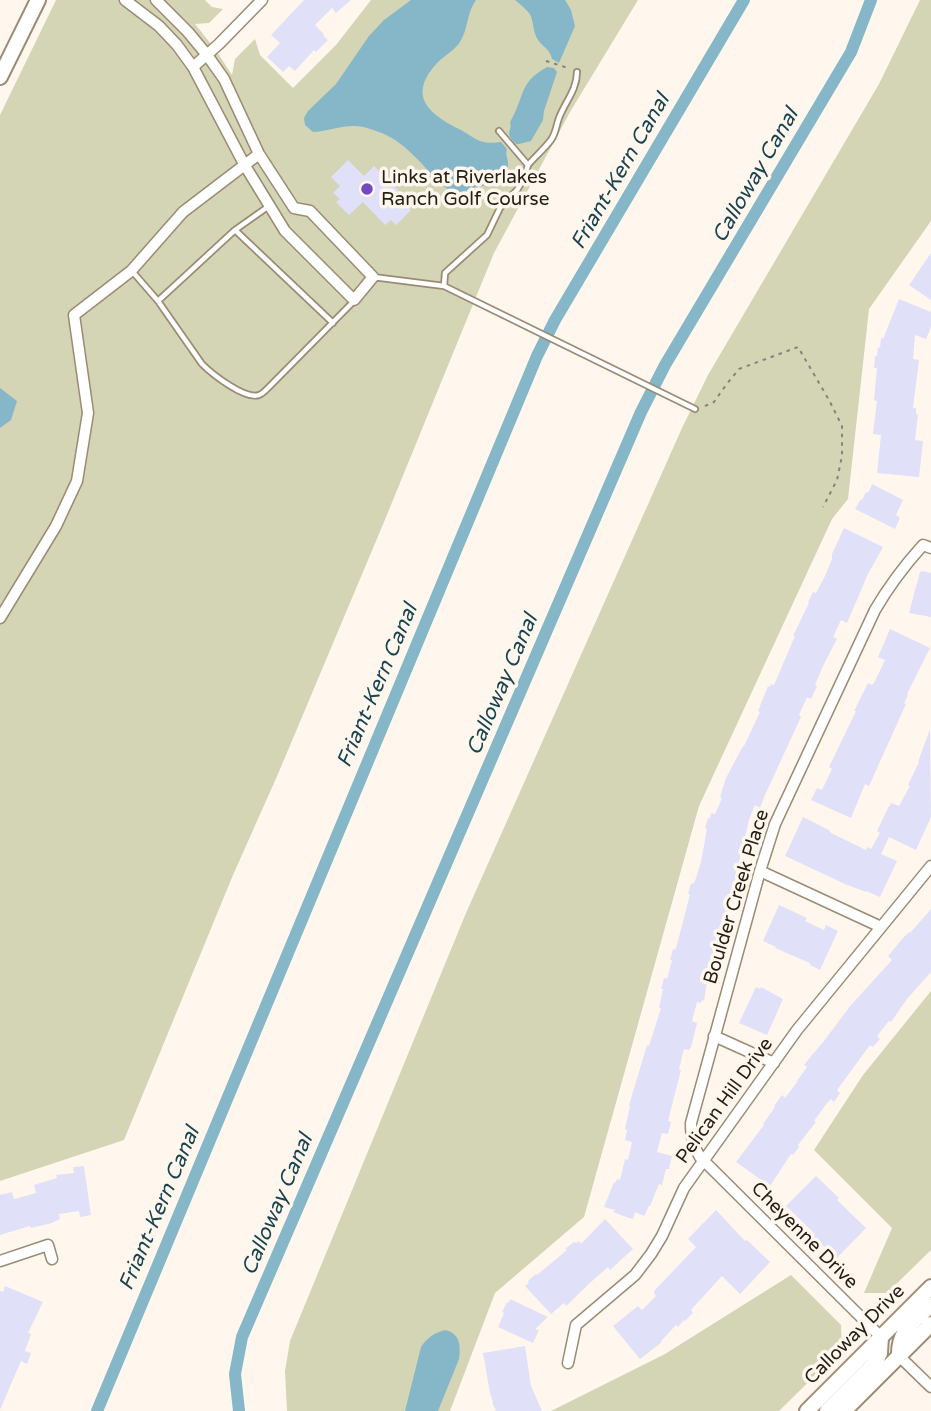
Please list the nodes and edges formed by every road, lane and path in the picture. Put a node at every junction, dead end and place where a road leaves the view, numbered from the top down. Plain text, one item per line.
1 (38, 0) edge
2 (125, 0) edge
3 (156, 0) edge
4 (262, 0) edge
5 (207, 55) junction
6 (545, 61) dead end
7 (193, 67) junction
8 (577, 72) joint
9 (0, 77) edge
10 (499, 131) dead end
11 (259, 154) junction
12 (244, 164) junction
13 (528, 165) junction
14 (270, 206) junction
15 (294, 208) junction
16 (279, 220) junction
17 (235, 230) junction
18 (131, 271) junction
19 (373, 277) junction
20 (444, 286) junction
21 (354, 300) junction
22 (158, 301) junction
23 (333, 323) junction
24 (695, 410) joint
25 (823, 508) dead end
26 (927, 547) edge
27 (0, 618) edge
28 (931, 866) edge
29 (760, 871) junction
30 (881, 927) junction
31 (714, 1036) junction
32 (774, 1063) junction
33 (704, 1160) junction
34 (52, 1259) dead end
35 (0, 1261) edge
36 (931, 1286) edge
37 (931, 1305) edge
38 (931, 1324) edge
39 (881, 1337) junction
40 (899, 1356) junction
41 (568, 1363) dead end
42 (931, 1387) edge
43 (807, 1411) edge
44 (827, 1411) edge
45 (844, 1411) edge

1 - 9 main road
2 - 7 street
3 - 5 street
4 - 5 street
5 - 7 street
5 - 11 street
6 - 8 path
7 - 12 street
8 - 13 lane
10 - 13 lane
11 - 12 street
11 - 15 street
12 - 14 street
12 - 18 street
13 - 20 lane
14 - 16 street
14 - 17 lane
15 - 16 street
15 - 19 street
16 - 21 street
17 - 22 lane
17 - 23 lane
18 - 22 lane
18 - 27 street
19 - 20 lane
19 - 21 street
20 - 24 lane
21 - 23 lane
22 - 23 lane
24 - 25 path
26 - 29 street, Boulder Creek Place
28 - 30 street, Pelican Hill Drive
29 - 30 street
29 - 31 street, Boulder Creek Place
30 - 32 street, Pelican Hill Drive
31 - 32 street
31 - 33 street, Boulder Creek Place
32 - 33 street, Pelican Hill Drive
33 - 39 street, Cheyenne Drive
33 - 41 street, Pelican Hill Drive
34 - 35 street
36 - 39 main road, Calloway Drive
37 - 40 main road
38 - 40 main road
39 - 43 main road, Calloway Drive
39 - 44 main road
40 - 42 street
40 - 45 main road

